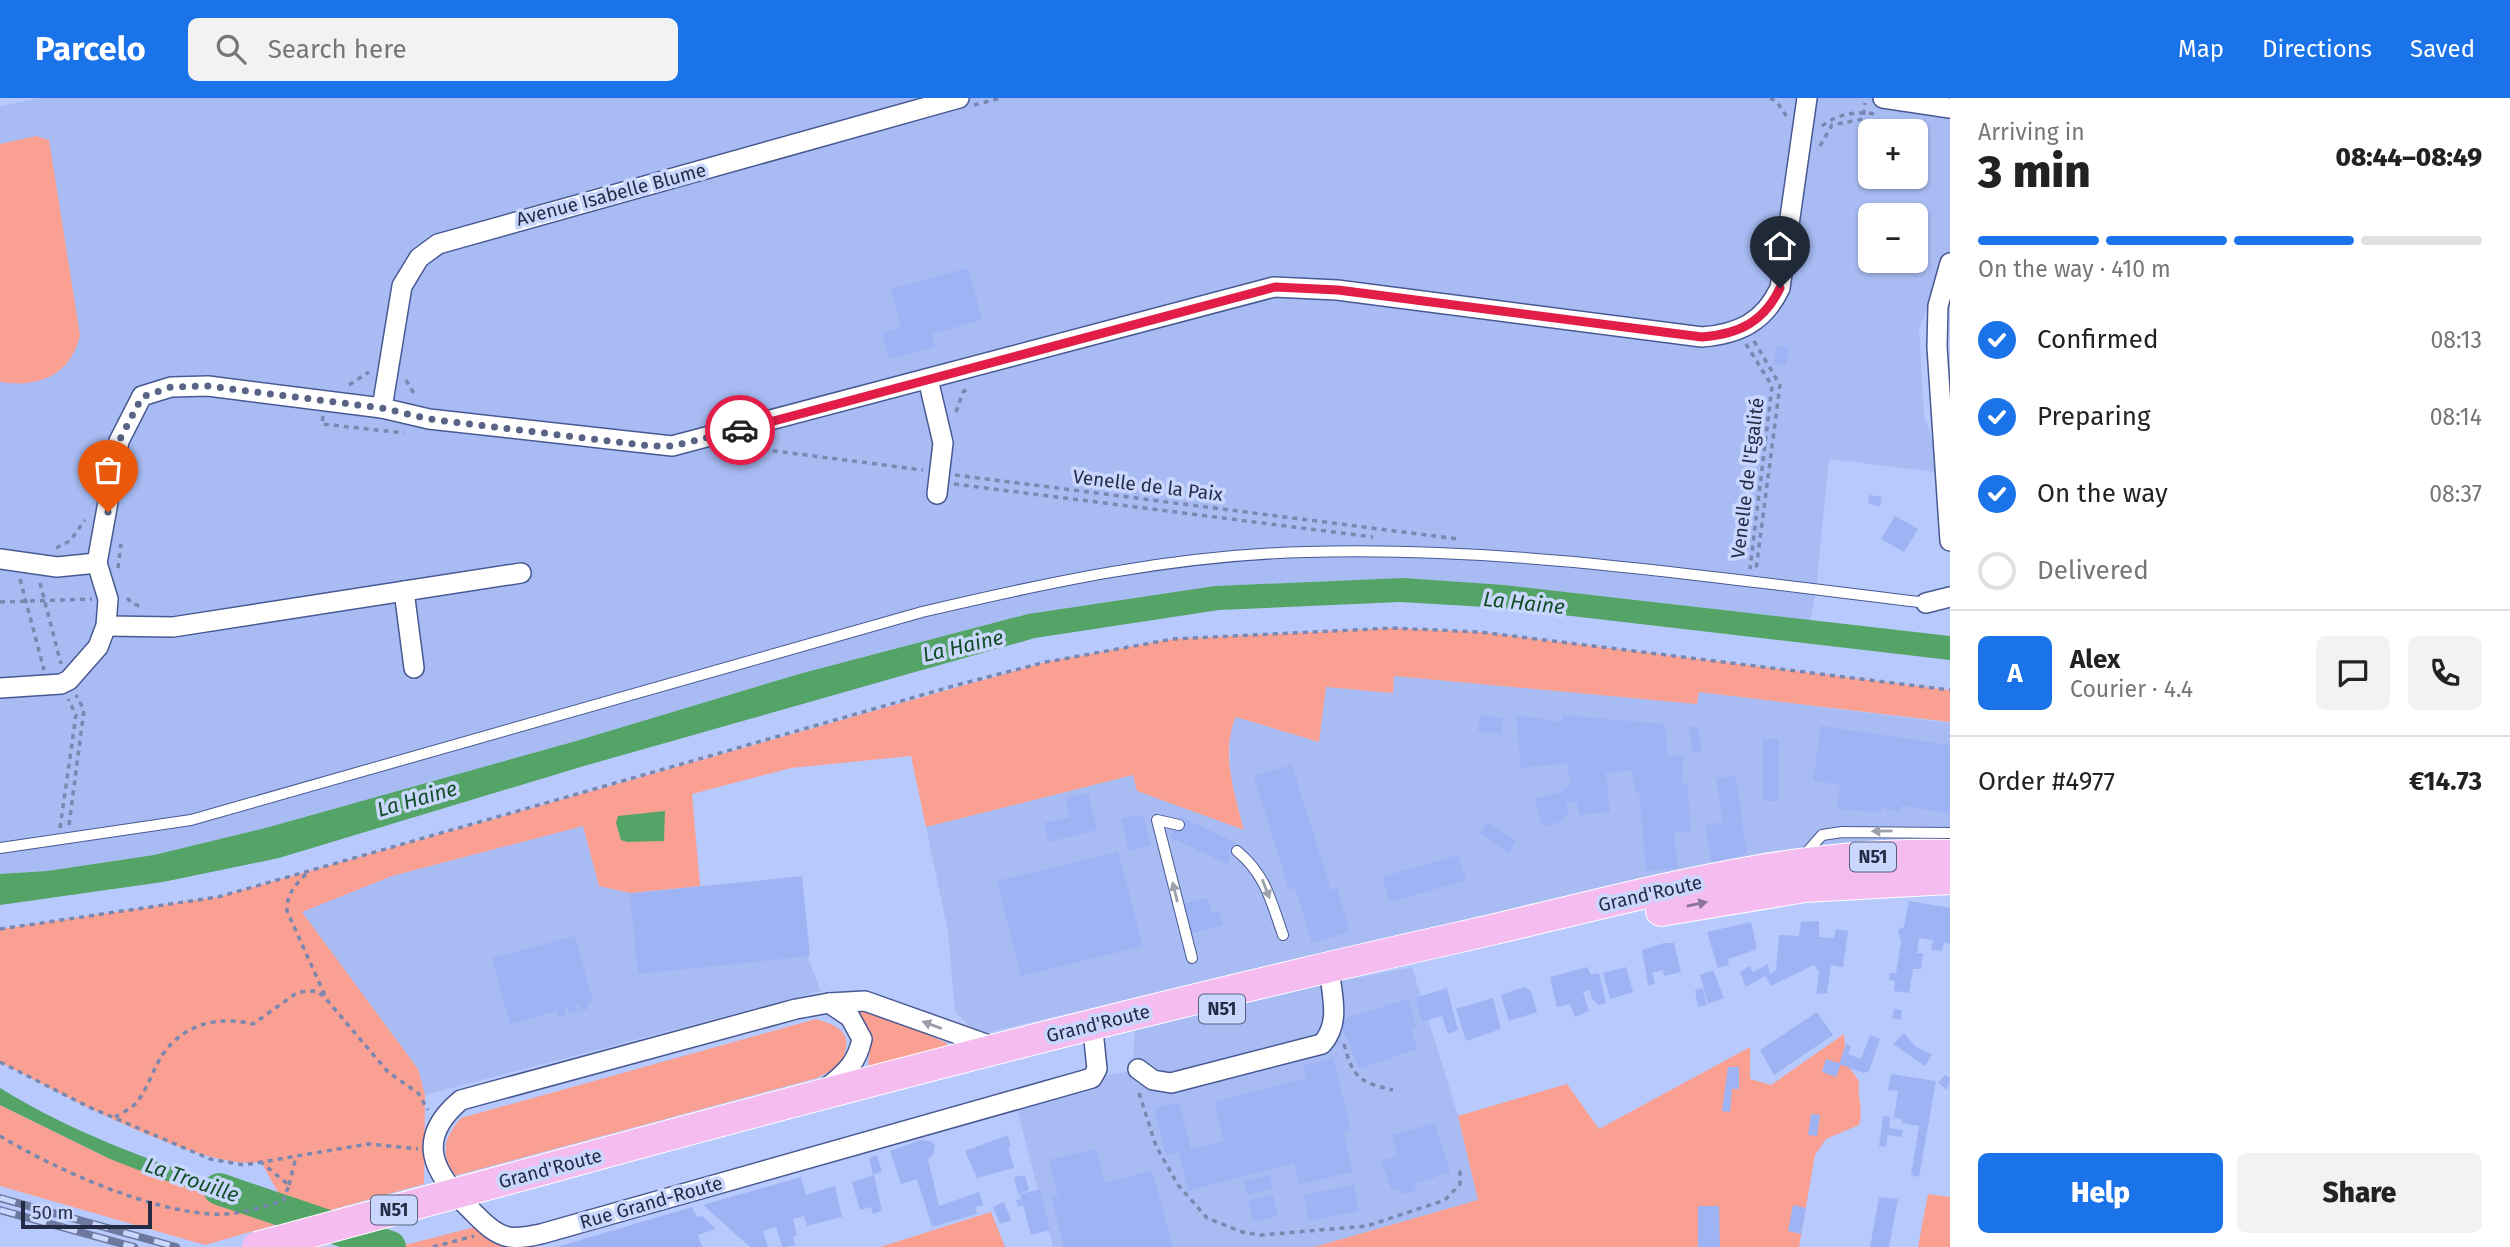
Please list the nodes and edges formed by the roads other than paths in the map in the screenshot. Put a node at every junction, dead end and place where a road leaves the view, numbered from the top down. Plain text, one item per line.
1 (1807, 98) edge
2 (961, 103) edge
3 (1880, 106) edge
4 (1950, 108) edge
5 (1950, 263) edge
6 (928, 379) junction
7 (382, 408) junction
8 (935, 477) road end
9 (1950, 541) edge
10 (0, 559) edge
11 (97, 564) junction
12 (521, 573) dead end
13 (404, 591) junction
14 (1950, 597) edge
15 (1926, 603) junction
16 (1950, 606) edge
17 (106, 626) junction
18 (414, 668) dead end
19 (0, 688) edge
20 (1179, 825) dead end
21 (1950, 833) edge
22 (0, 848) edge
23 (1237, 851) dead end
24 (1950, 855) edge
25 (1797, 865) junction
26 (1917, 879) junction
27 (1950, 879) edge
28 (1950, 885) edge
29 (1283, 935) dead end
30 (1192, 958) dead end
31 (1333, 997) junction
32 (829, 1003) junction
33 (1094, 1040) junction
34 (997, 1048) junction
35 (1137, 1076) road end
36 (817, 1094) junction
37 (534, 1182) junction
38 (257, 1247) edge
39 (333, 1247) edge

1 - 6 street
2 - 7 street, Avenue Isabelle Blume
3 - 4 street
5 - 9 street
6 - 7 street
6 - 8 street
7 - 11 street
10 - 11 street
11 - 17 street
12 - 13 street
13 - 17 street
13 - 18 street
14 - 15 street
15 - 16 lane
15 - 22 lane
17 - 19 street
30 -> 20 lane
21 -> 25 lane
23 -> 29 lane
24 - 25 main road, Grand'Route / N51
25 - 34 main road, Grand'Route / N51
26 - 27 main road, Grand'Route / N51
26 - 28 lane
31 -> 26 main road, Grand'Route / N51
31 - 33 main road, Grand'Route / N51
31 - 35 street
32 - 33 street, Rue Grand-Route
34 -> 32 street
32 - 36 street
33 - 37 main road, Grand'Route / N51
34 - 36 main road, Grand'Route / N51
36 - 37 main road, Grand'Route / N51
37 - 38 main road, Grand'Route / N51, bridge
37 - 39 main road, Grand'Route / N51

